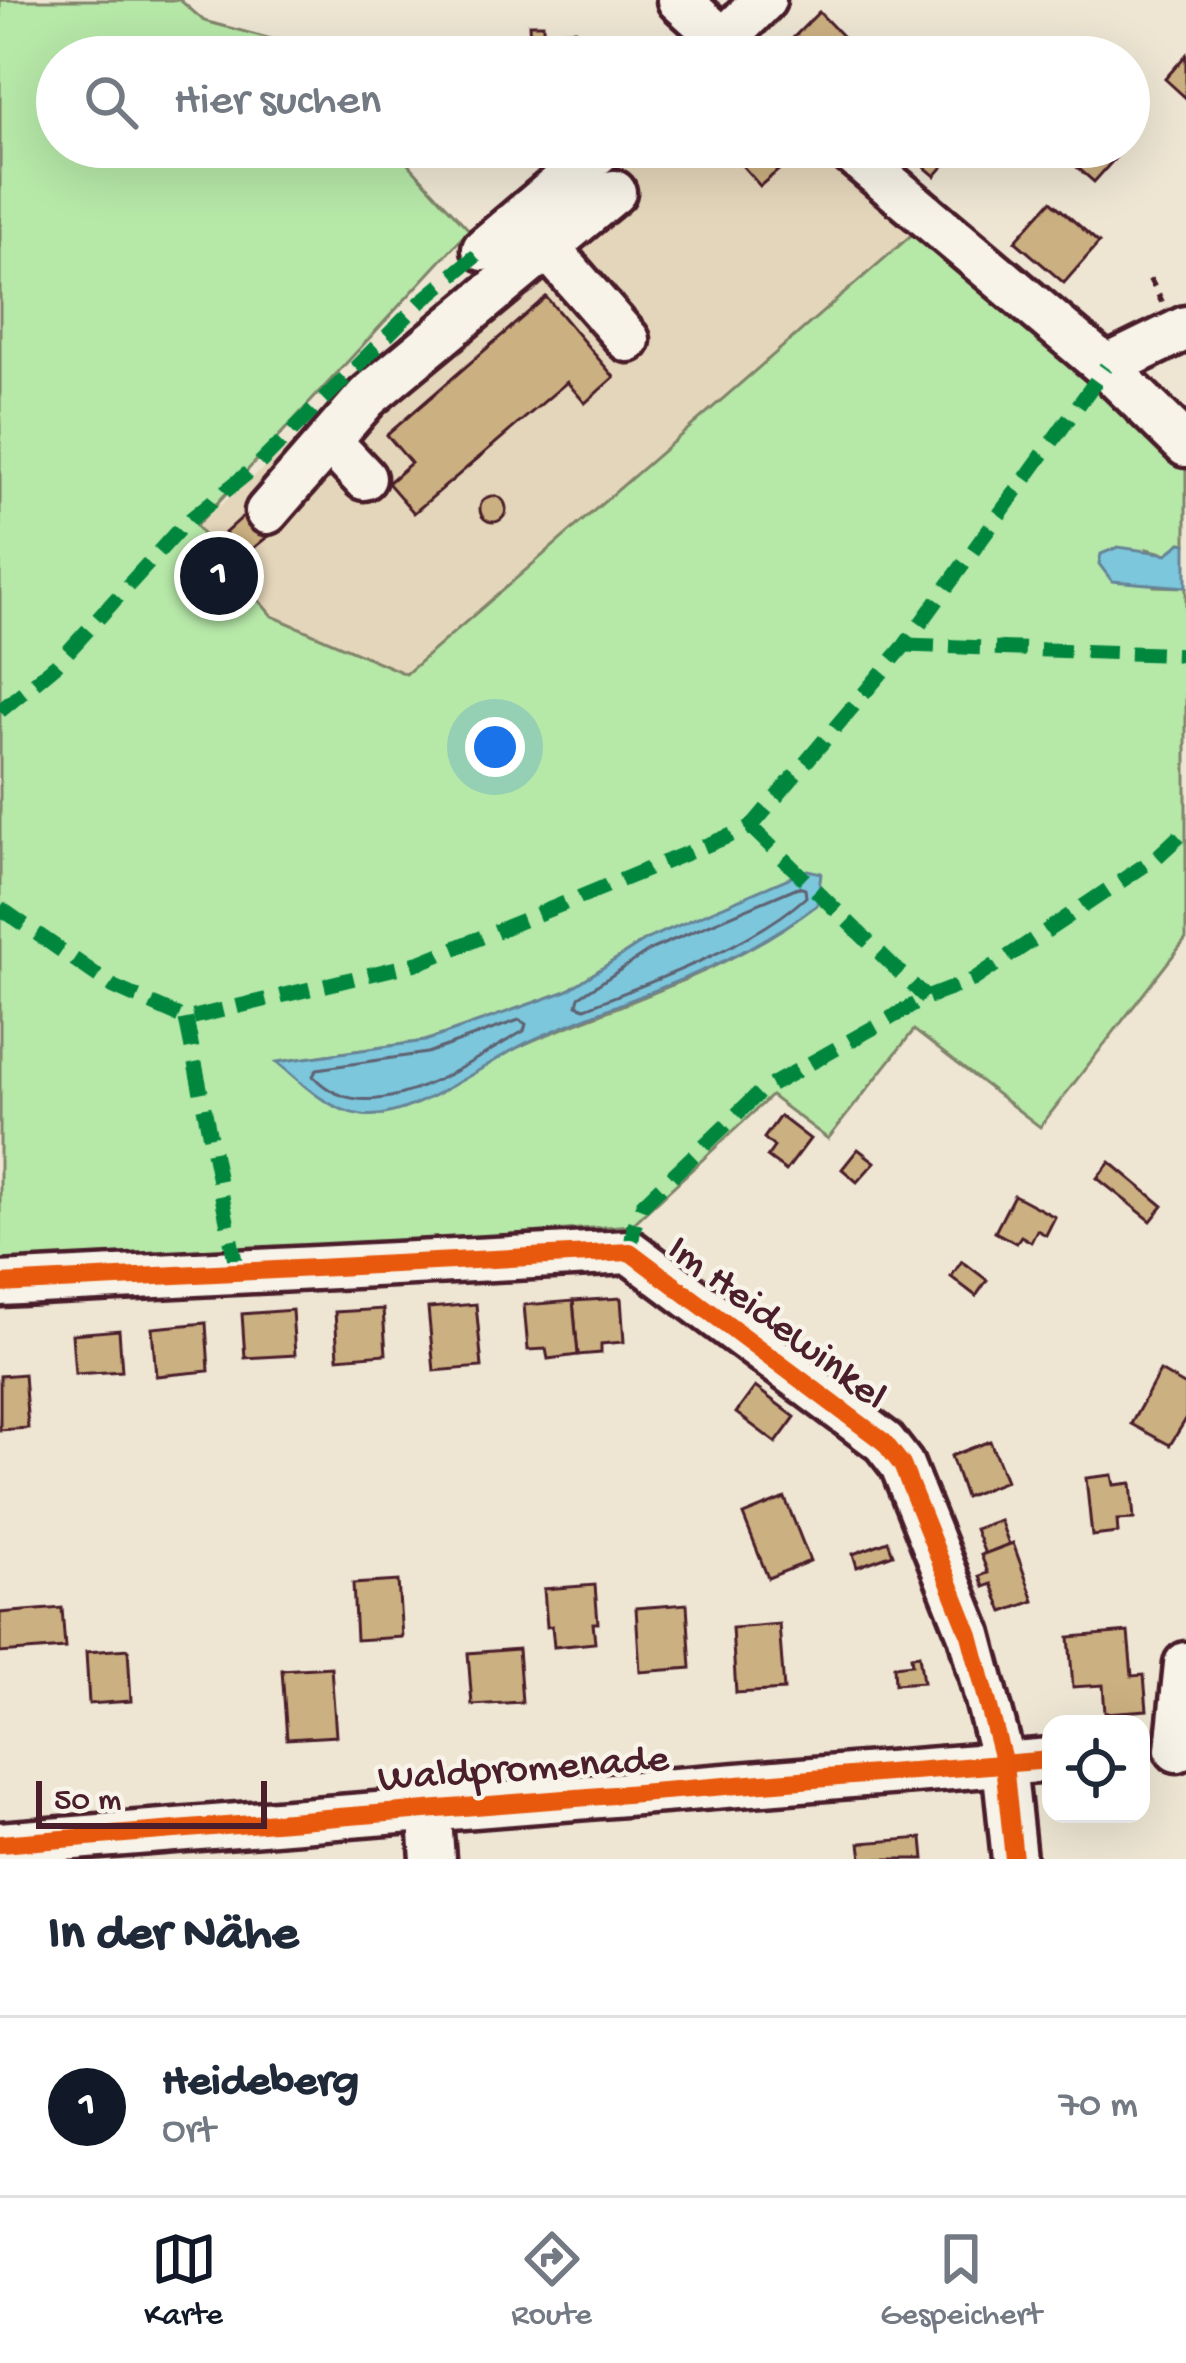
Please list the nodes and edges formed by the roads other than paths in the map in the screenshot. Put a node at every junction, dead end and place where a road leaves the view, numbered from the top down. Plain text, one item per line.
1 (679, 0) edge
2 (764, 0) edge
3 (710, 36) edge
4 (736, 36) edge
5 (579, 168) edge
6 (870, 168) edge
7 (614, 192) dead end
8 (484, 249) dead end
9 (549, 249) junction
10 (1186, 328) edge
11 (628, 340) dead end
12 (1106, 368) junction
13 (330, 442) junction
14 (1186, 445) edge
15 (364, 478) dead end
16 (267, 512) dead end
17 (0, 1284) edge
18 (1186, 1664) edge
19 (1168, 1750) edge
20 (1042, 1761) edge
21 (1004, 1764) junction
22 (429, 1807) junction
23 (0, 1844) edge
24 (433, 1859) edge
25 (1014, 1859) edge

1 - 3 street
2 - 4 street
5 - 8 street
6 - 12 street
7 - 9 street
9 - 11 street
9 - 13 street
10 - 12 street
12 - 14 street
13 - 15 street
13 - 16 street
17 - 21 street, Im Heidewinkel
18 - 19 street
20 - 21 street, Waldpromenade
21 - 22 street, Waldpromenade
21 - 25 street, Im Heidewinkel
22 - 23 street, Waldpromenade
22 - 24 street

